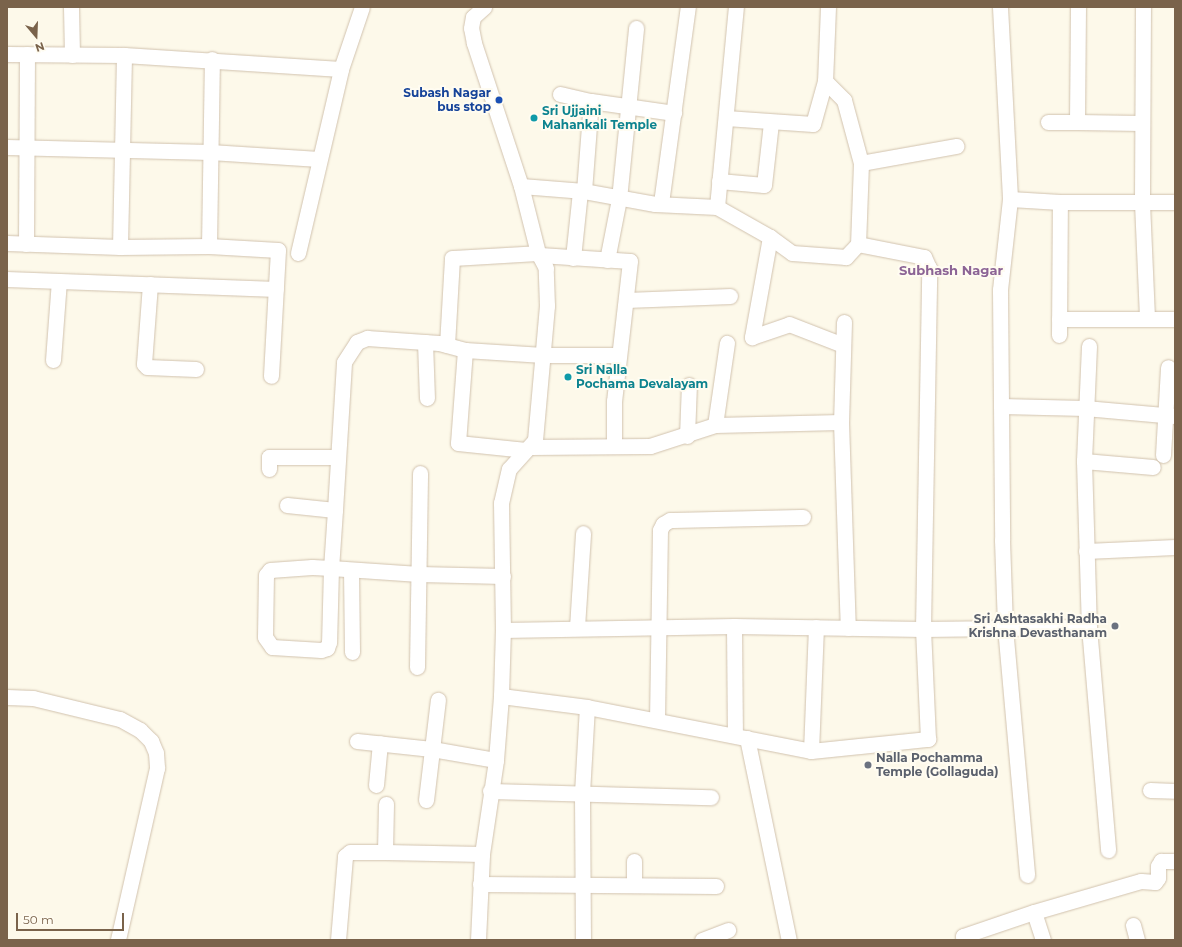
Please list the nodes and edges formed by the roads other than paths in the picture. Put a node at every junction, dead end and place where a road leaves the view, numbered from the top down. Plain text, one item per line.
1 (71, 7) edge
2 (362, 7) edge
3 (484, 7) edge
4 (688, 7) edge
5 (736, 7) edge
6 (828, 7) edge
7 (1000, 7) edge
8 (1078, 7) edge
9 (1143, 7) edge
10 (636, 28) dead end
11 (7, 54) edge
12 (27, 54) junction
13 (72, 55) junction
14 (124, 55) junction
15 (212, 60) junction
16 (341, 69) junction
17 (825, 80) junction
18 (560, 94) dead end
19 (591, 101) junction
20 (627, 106) junction
21 (674, 113) junction
22 (726, 118) junction
23 (1048, 122) dead end
24 (1077, 122) junction
25 (771, 123) junction
26 (1141, 123) junction
27 (956, 146) dead end
28 (7, 147) edge
29 (27, 148) junction
30 (122, 150) junction
31 (210, 152) junction
32 (319, 160) junction
33 (861, 163) junction
34 (719, 182) junction
35 (521, 186) junction
36 (582, 191) junction
37 (619, 199) junction
38 (1010, 199) junction
39 (1060, 202) junction
40 (1175, 202) edge
41 (661, 203) junction
42 (1142, 203) junction
43 (717, 207) junction
44 (770, 237) junction
45 (7, 243) edge
46 (26, 244) junction
47 (858, 244) junction
48 (209, 246) junction
49 (120, 247) junction
50 (298, 253) dead end
51 (539, 254) junction
52 (573, 258) junction
53 (607, 260) junction
54 (7, 279) edge
55 (59, 281) junction
56 (150, 284) junction
57 (276, 289) junction
58 (730, 296) dead end
59 (627, 300) junction
60 (1058, 319) junction
61 (1147, 319) junction
62 (1175, 319) edge
63 (844, 322) dead end
64 (1059, 335) dead end
65 (425, 342) junction
66 (727, 343) dead end
67 (447, 345) junction
68 (843, 345) junction
69 (1089, 346) dead end
70 (465, 350) junction
71 (543, 355) junction
72 (619, 355) junction
73 (53, 360) dead end
74 (1168, 367) dead end
75 (196, 369) dead end
76 (271, 376) dead end
77 (689, 385) dead end
78 (427, 398) dead end
79 (1001, 406) junction
80 (1085, 408) junction
81 (1170, 415) edge
82 (841, 422) junction
83 (715, 425) junction
84 (687, 436) junction
85 (614, 446) junction
86 (528, 449) junction
87 (1163, 455) dead end
88 (338, 457) junction
89 (1084, 461) junction
90 (1153, 467) dead end
91 (269, 469) dead end
92 (420, 473) dead end
93 (287, 505) dead end
94 (335, 510) junction
95 (803, 517) dead end
96 (583, 533) dead end
97 (1175, 547) edge
98 (1086, 551) junction
99 (331, 568) junction
100 (351, 570) junction
101 (419, 574) junction
102 (503, 576) junction
103 (734, 626) junction
104 (816, 626) junction
105 (577, 627) junction
106 (658, 627) junction
107 (1089, 627) junction
108 (848, 628) junction
109 (1005, 628) junction
110 (922, 629) junction
111 (503, 630) junction
112 (352, 652) dead end
113 (417, 667) dead end
114 (501, 696) junction
115 (7, 697) edge
116 (438, 700) dead end
117 (587, 707) junction
118 (657, 720) junction
119 (741, 737) junction
120 (357, 741) dead end
121 (380, 744) junction
122 (432, 749) junction
123 (811, 751) junction
124 (496, 760) junction
125 (376, 785) dead end
126 (1150, 790) dead end
127 (490, 791) junction
128 (1175, 791) edge
129 (582, 794) junction
130 (711, 797) dead end
131 (426, 800) dead end
132 (386, 804) dead end
133 (1108, 850) dead end
134 (385, 852) junction
135 (482, 854) junction
136 (634, 860) dead end
137 (1175, 861) edge
138 (1027, 875) dead end
139 (480, 884) junction
140 (634, 886) junction
141 (716, 886) dead end
142 (583, 887) junction
143 (1034, 912) junction
144 (1133, 925) dead end
145 (728, 930) dead end
146 (118, 940) edge
147 (338, 940) edge
148 (478, 940) edge
149 (583, 940) edge
150 (702, 940) edge
151 (790, 940) edge
152 (964, 940) edge
153 (1043, 940) edge
154 (1137, 940) edge

1 - 13 street
2 - 16 street
3 - 35 street
4 - 21 street
5 - 22 street
6 - 17 street
7 - 38 street
8 - 24 street
9 - 26 street
10 - 20 street
11 - 12 street
12 - 13 street
12 - 29 street
13 - 14 street
14 - 15 street
14 - 30 street
15 - 16 street
15 - 31 street
16 - 32 street
17 - 25 street
17 - 33 street
18 - 19 street
19 - 20 street
19 - 36 street
20 - 21 street
20 - 37 street
21 - 41 street
22 - 25 street
22 - 34 street
23 - 24 street
24 - 26 street
25 - 34 street
26 - 42 street
27 - 33 street
28 - 29 street
29 - 30 street
29 - 46 street
30 - 31 street
30 - 49 street
31 - 32 street
31 - 48 street
32 - 50 street
33 - 47 street
34 - 43 street
35 - 36 street
35 - 51 street
36 - 37 street
36 - 52 street
37 - 41 street
37 - 53 street
38 - 39 street
38 - 79 street
39 - 42 street
39 - 60 street
40 - 42 street
41 - 43 street
42 - 61 street
43 - 44 street
44 - 47 street
44 - 68 street
45 - 46 street
46 - 49 street
47 - 110 street
48 - 49 street
48 - 57 street
51 - 52 street
51 - 67 street
51 - 71 street
52 - 53 street
53 - 59 street
54 - 55 street
55 - 56 street
55 - 73 street
56 - 57 street
56 - 75 street
57 - 76 street
58 - 59 street
59 - 72 street
60 - 61 street
60 - 64 street
61 - 62 street
63 - 68 street
65 - 67 street
65 - 78 street
65 - 88 street
66 - 83 street
67 - 70 street
68 - 82 street
69 - 80 street
70 - 71 street
70 - 86 street
71 - 72 street
71 - 86 street
72 - 85 street
74 - 81 street
77 - 84 street
79 - 80 street
79 - 109 street
80 - 81 street
80 - 89 street
81 - 87 street
82 - 83 street
82 - 108 street
83 - 84 street
84 - 85 street
85 - 86 street
86 - 102 street
88 - 91 street
88 - 94 street
89 - 90 street
89 - 98 street
92 - 101 street
93 - 94 street
94 - 99 street
95 - 106 street
96 - 105 street
97 - 98 street
98 - 107 street
99 - 99 street
99 - 100 street
100 - 101 street
100 - 112 street
101 - 102 street
101 - 113 street
102 - 111 street
103 - 104 street
103 - 106 street
103 - 119 street
104 - 108 street
104 - 123 street
105 - 106 street
105 - 111 street
106 - 118 street
107 - 109 street
107 - 133 street
108 - 110 street
109 - 110 street
109 - 138 street
110 - 123 street
111 - 114 street
114 - 117 street
114 - 124 street
115 - 146 street
116 - 122 street
117 - 118 street
117 - 129 street
118 - 119 street
119 - 123 street
119 - 151 street
120 - 121 street
121 - 122 street
121 - 125 street
122 - 124 street
122 - 131 street
124 - 127 street
126 - 128 street
127 - 129 street
127 - 135 street
129 - 130 street
129 - 142 street
132 - 134 street
134 - 135 street
134 - 147 street
135 - 139 street
136 - 140 street
137 - 143 street
139 - 142 street
139 - 148 street
140 - 141 street
140 - 142 street
142 - 149 street
143 - 152 street
143 - 153 street
144 - 154 street
145 - 150 street

